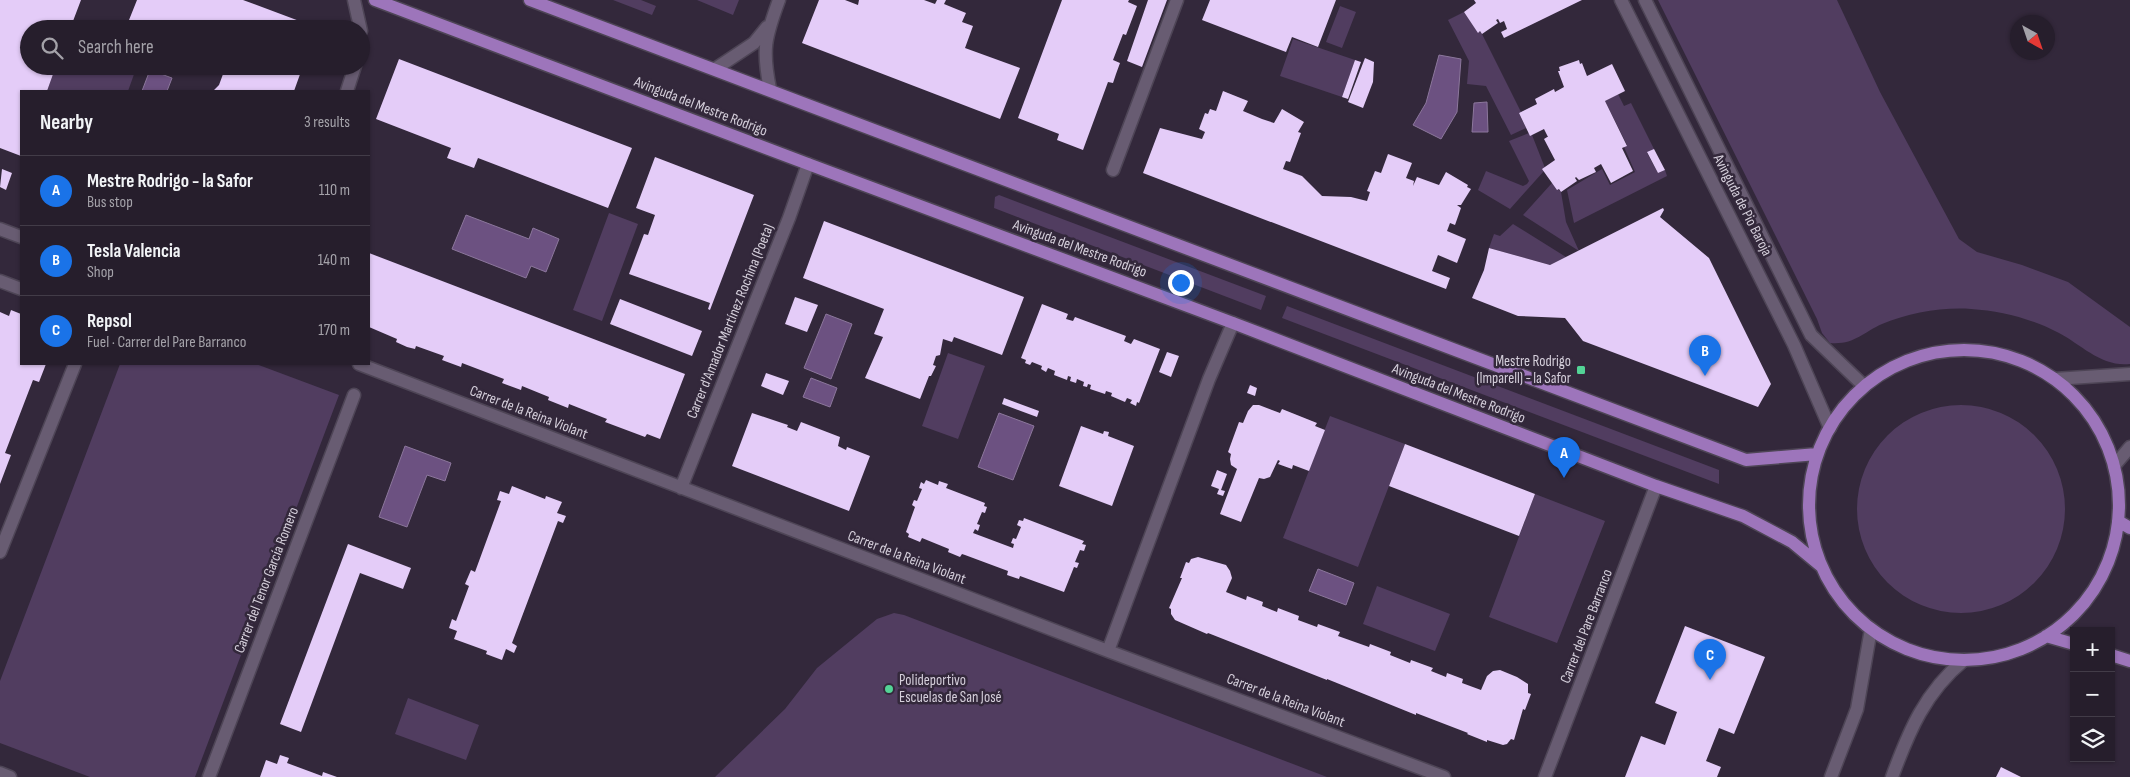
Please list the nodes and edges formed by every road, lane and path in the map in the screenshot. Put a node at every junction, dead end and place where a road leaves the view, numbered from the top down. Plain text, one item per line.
1 (354, 0) edge
2 (375, 0) edge
3 (530, 0) edge
4 (779, 0) edge
5 (1177, 0) edge
6 (1621, 0) edge
7 (1645, 0) edge
8 (359, 20) edge
9 (770, 23) junction
10 (715, 69) junction
11 (352, 75) edge
12 (347, 90) edge
13 (770, 90) junction
14 (808, 164) junction
15 (1113, 170) dead end
16 (0, 228) edge
17 (20, 237) edge
18 (0, 281) edge
19 (20, 289) edge
20 (1234, 323) junction
21 (74, 365) edge
22 (363, 365) edge
23 (2130, 374) edge
24 (2055, 379) junction
25 (1864, 386) junction
26 (354, 394) dead end
27 (1830, 428) junction
28 (2130, 447) edge
29 (1818, 454) junction
30 (2114, 466) junction
31 (1656, 486) junction
32 (681, 488) junction
33 (2118, 521) junction
34 (2130, 528) edge
35 (3, 535) edge
36 (0, 552) edge
37 (1821, 566) junction
38 (1871, 629) junction
39 (2046, 636) junction
40 (2070, 643) edge
41 (1108, 651) junction
42 (2115, 656) edge
43 (1964, 660) junction
44 (2130, 661) edge
45 (0, 773) edge
46 (10, 777) edge
47 (209, 777) edge
48 (1444, 777) edge
49 (1545, 777) edge
50 (1831, 777) edge
51 (1892, 777) edge

1 - 8 street
2 - 14 main road, Avinguda del Mestre Rodrigo
3 - 10 main road
4 - 9 street
5 - 15 street
6 - 27 street, Avinguda de Pio Baroja
7 - 25 street, Avinguda de Pio Baroja
9 - 10 street
9 - 13 street
10 - 13 main road
11 - 12 street
13 - 29 main road
14 - 20 main road, Avinguda del Mestre Rodrigo
14 - 32 street, Carrer d'Amador Martínez Rochina (Poeta)
16 - 17 street
18 - 19 street
20 - 31 main road, Avinguda del Mestre Rodrigo
20 - 41 street
21 - 35 street
22 - 32 street, Carrer de la Reina Violant
23 - 24 street
24 - 25 main road
24 - 30 main road
25 - 27 main road
26 - 47 street, Carrer del Tenor García Romero
27 - 29 main road
28 - 30 street
29 - 37 main road
30 - 33 main road
31 - 37 main road, Avinguda del Mestre Rodrigo
31 - 49 street, Carrer del Pare Barranco
32 - 41 street, Carrer de la Reina Violant
33 - 34 main road
33 - 39 main road
35 - 36 street
37 - 38 main road
38 - 43 main road
38 - 50 street
39 - 40 main road
39 - 43 main road
41 - 48 street, Carrer de la Reina Violant
42 - 44 main road
43 - 51 street
45 - 46 street

